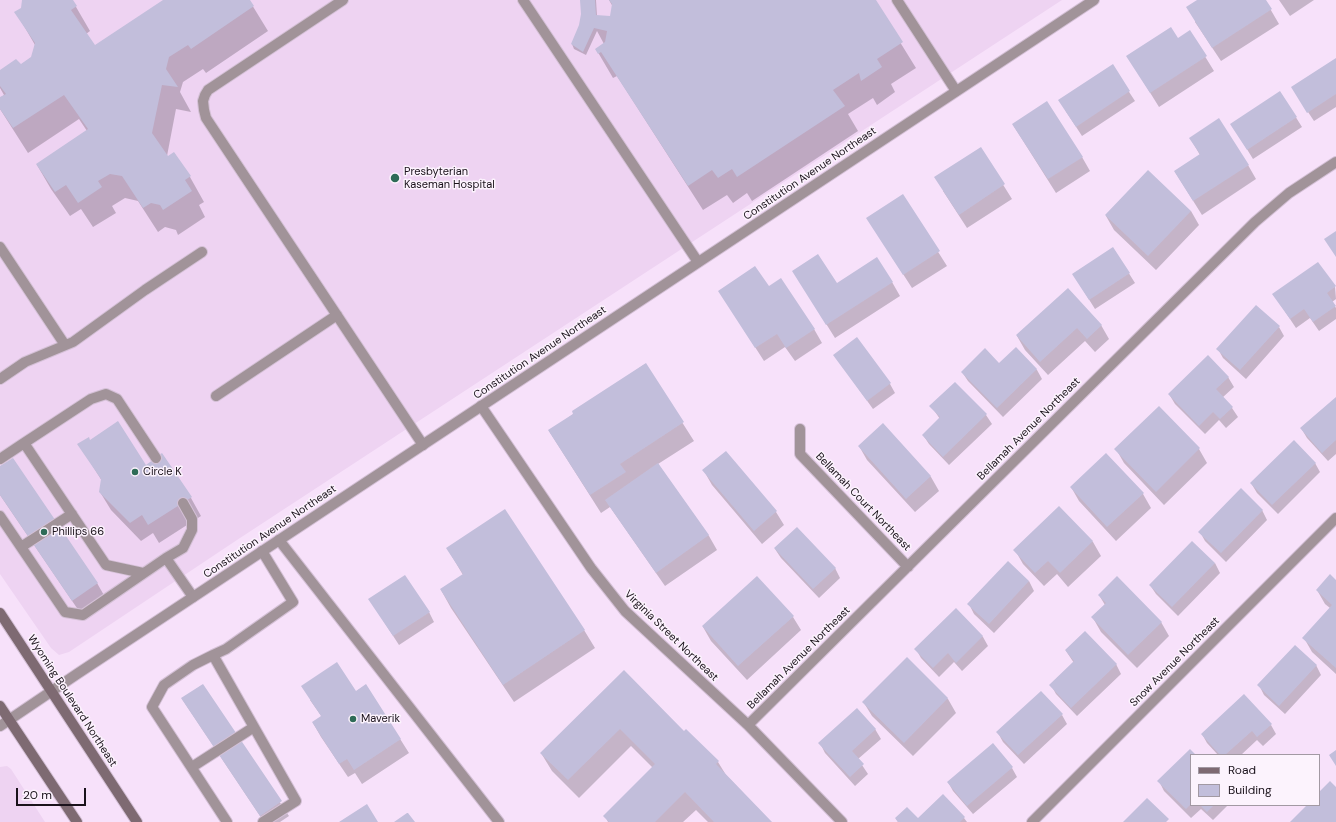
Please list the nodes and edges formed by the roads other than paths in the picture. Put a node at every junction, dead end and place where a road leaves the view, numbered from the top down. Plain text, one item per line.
1 (344, 0) edge
2 (523, 0) edge
3 (896, 0) edge
4 (1094, 0) edge
5 (956, 92) junction
6 (1336, 162) edge
7 (0, 247) edge
8 (202, 252) dead end
9 (698, 262) junction
10 (337, 315) junction
11 (65, 345) junction
12 (0, 379) edge
13 (216, 396) dead end
14 (481, 406) junction
15 (800, 429) dead end
16 (24, 443) junction
17 (423, 445) junction
18 (156, 458) dead end
19 (0, 460) edge
20 (183, 504) dead end
21 (72, 514) junction
22 (0, 516) edge
23 (1336, 518) edge
24 (279, 540) junction
25 (21, 547) junction
26 (262, 551) junction
27 (166, 558) junction
28 (908, 567) junction
29 (143, 573) junction
30 (193, 597) junction
31 (0, 613) edge
32 (213, 655) junction
33 (52, 691) junction
34 (0, 706) edge
35 (10, 720) junction
36 (748, 725) junction
37 (0, 726) edge
38 (254, 727) junction
39 (192, 767) junction
40 (77, 822) edge
41 (137, 822) edge
42 (227, 822) edge
43 (263, 822) edge
44 (499, 822) edge
45 (842, 822) edge
46 (1032, 822) edge

1 - 10 street
2 - 9 street
3 - 5 street
4 - 5 street, Constitution Avenue Northeast
5 - 9 street, Constitution Avenue Northeast
6 - 28 street, Bellamah Avenue Northeast
7 - 11 street
8 - 11 street
9 - 14 street, Constitution Avenue Northeast
10 - 13 street
10 - 17 street
11 - 12 street
14 - 17 street, Constitution Avenue Northeast
14 - 36 street, Virginia Street Northeast
15 - 28 street, Bellamah Court Northeast
16 - 18 street
16 - 19 street
16 - 21 street
17 - 24 street, Constitution Avenue Northeast
20 - 27 street
21 - 25 street
21 - 29 street
22 - 25 street
23 - 46 street, Snow Avenue Northeast
24 - 26 street, Constitution Avenue Northeast
24 - 44 street
25 - 29 street
26 - 30 street, Constitution Avenue Northeast
26 - 32 street
27 - 29 street
27 - 30 street
28 - 36 street, Bellamah Avenue Northeast
30 - 33 street, Constitution Avenue Northeast
31 - 33 main road, Wyoming Boulevard Northeast
32 - 38 street
32 - 39 street
33 - 35 street, Constitution Avenue Northeast
33 - 41 main road, Wyoming Boulevard Northeast
34 - 35 main road
35 - 37 street, Constitution Avenue Northeast
35 - 40 main road
36 - 45 street, Virginia Street Northeast
38 - 39 street
38 - 43 street
39 - 42 street

